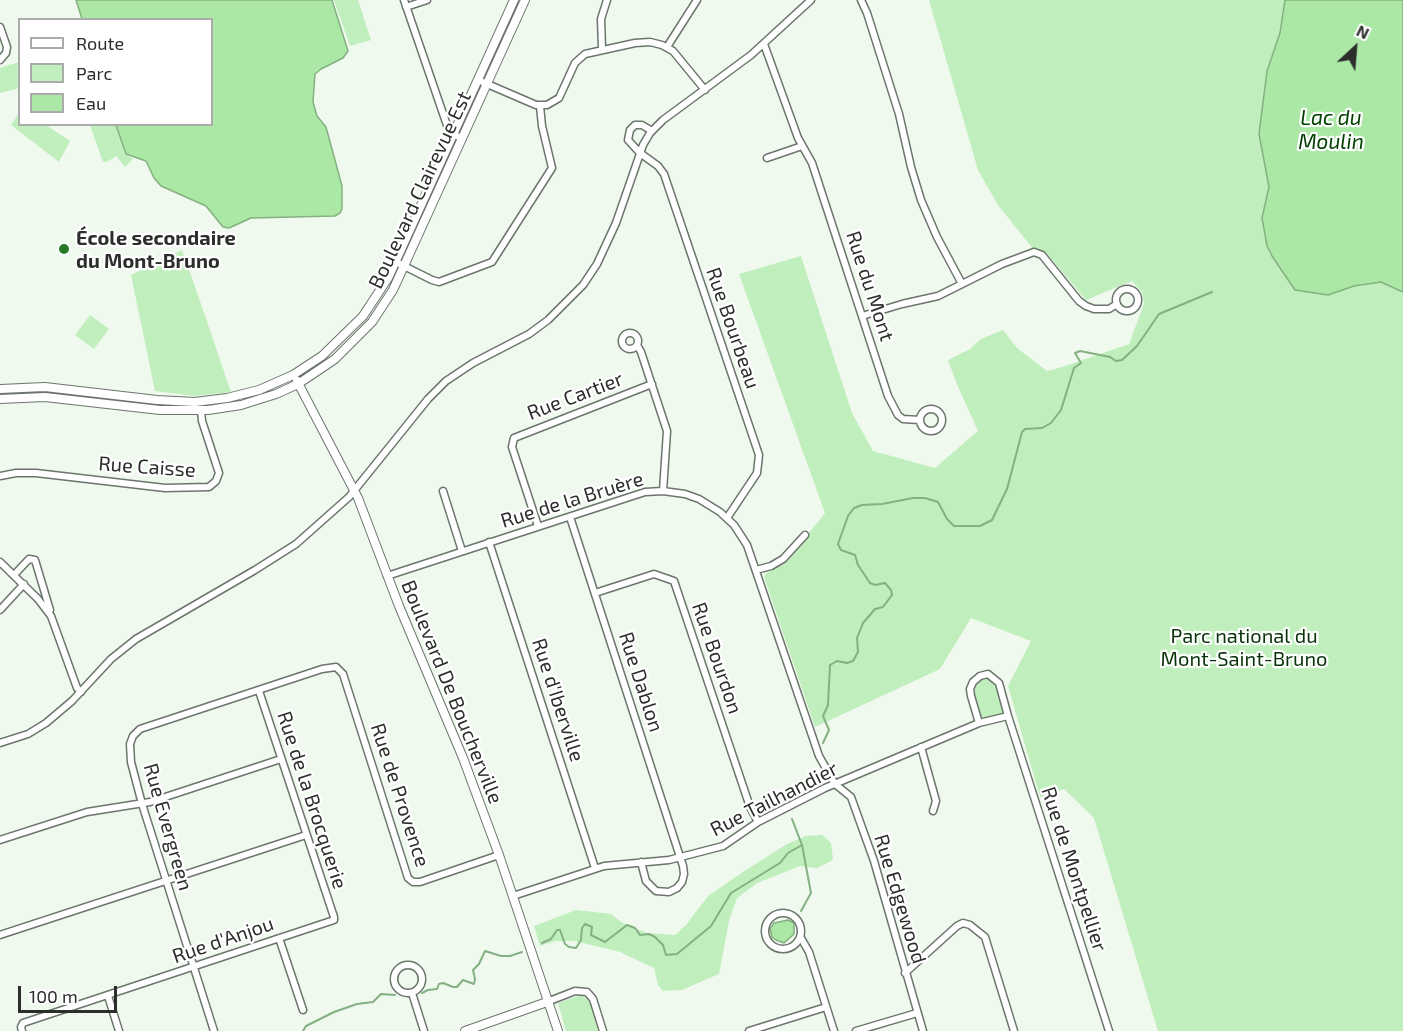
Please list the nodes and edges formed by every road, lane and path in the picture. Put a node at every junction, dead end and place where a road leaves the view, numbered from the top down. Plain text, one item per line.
1 (427, 0) edge
2 (514, 0) edge
3 (525, 0) edge
4 (607, 0) edge
5 (697, 0) edge
6 (811, 0) edge
7 (861, 0) edge
8 (405, 4) edge
9 (0, 27) edge
10 (764, 44) junction
11 (667, 47) junction
12 (602, 49) junction
13 (0, 60) edge
14 (478, 80) junction
15 (488, 84) junction
16 (705, 90) junction
17 (540, 106) junction
18 (652, 131) junction
19 (453, 135) junction
20 (462, 139) junction
21 (802, 146) junction
22 (640, 153) junction
23 (767, 158) dead end
24 (396, 262) junction
25 (405, 267) junction
26 (962, 284) junction
27 (1117, 304) dead end
28 (862, 316) junction
29 (637, 345) dead end
30 (293, 375) junction
31 (298, 384) junction
32 (652, 384) junction
33 (0, 389) edge
34 (0, 399) edge
35 (201, 411) junction
36 (920, 420) dead end
37 (0, 476) edge
38 (443, 491) dead end
39 (663, 491) junction
40 (354, 492) junction
41 (570, 517) junction
42 (727, 518) junction
43 (538, 526) junction
44 (805, 535) dead end
45 (489, 542) junction
46 (462, 551) junction
47 (0, 562) edge
48 (756, 570) junction
49 (14, 574) junction
50 (387, 576) junction
51 (24, 584) junction
52 (595, 594) junction
53 (0, 610) edge
54 (51, 616) junction
55 (336, 667) joint
56 (259, 691) junction
57 (81, 692) junction
58 (1008, 716) junction
59 (980, 723) junction
60 (0, 743) edge
61 (921, 747) junction
62 (281, 759) junction
63 (835, 784) junction
64 (141, 804) junction
65 (933, 811) dead end
66 (758, 822) junction
67 (306, 836) junction
68 (0, 840) edge
69 (499, 855) junction
70 (681, 858) junction
71 (641, 862) junction
72 (595, 868) junction
73 (166, 881) junction
74 (513, 896) junction
75 (334, 920) joint
76 (0, 935) edge
77 (279, 938) junction
78 (801, 938) junction
79 (194, 968) junction
80 (905, 973) junction
81 (412, 993) junction
82 (108, 996) junction
83 (547, 1002) junction
84 (826, 1007) junction
85 (303, 1010) dead end
86 (917, 1014) junction
87 (22, 1028) edge
88 (119, 1031) edge
89 (214, 1031) edge
90 (424, 1031) edge
91 (465, 1031) edge
92 (558, 1031) edge
93 (603, 1031) edge
94 (751, 1031) edge
95 (834, 1031) edge
96 (856, 1031) edge
97 (923, 1031) edge
98 (1014, 1031) edge
99 (1109, 1031) edge

1 - 8 street
2 - 14 street, Boulevard Clairevue Est
3 - 15 street, Boulevard Clairevue Est
4 - 12 street
5 - 11 street
6 - 10 street
7 - 26 street
8 - 19 street
9 - 13 street
10 - 16 street
10 - 21 street, Rue du Mont
11 - 12 street
11 - 16 street
12 - 17 street
14 - 15 street
14 - 19 street, Boulevard Clairevue Est
15 - 17 street
15 - 20 street, Boulevard Clairevue Est
16 - 18 street
17 - 25 street
18 - 22 street
18 - 22 street
19 - 20 street
19 - 24 street, Boulevard Clairevue Est
20 - 25 street, Boulevard Clairevue Est
21 - 23 street
21 - 28 street, Rue du Mont
22 - 40 street
22 - 42 street, Rue Bourbeau
24 - 25 street
24 - 30 street, Boulevard Clairevue Est
25 - 31 street, Boulevard Clairevue Est
26 - 27 street
26 - 28 street
28 - 36 street, Rue du Mont
29 - 32 street
30 - 31 street, Boulevard De Boucherville
30 - 33 street, Boulevard Clairevue Est
31 - 35 street, Boulevard Clairevue Est
31 - 40 street, Boulevard De Boucherville
32 - 39 street
32 - 43 street, Rue Cartier
34 - 35 street, Boulevard Clairevue Est
35 - 37 street, Rue Caisse
38 - 46 street
39 - 41 street, Rue de la Bruère
39 - 42 street, Rue de la Bruère
40 - 50 street, Boulevard De Boucherville
40 - 57 street
41 - 43 street, Rue de la Bruère
41 - 52 street, Rue Dablon
42 - 48 street, Rue de la Bruère
43 - 45 street, Rue de la Bruère
44 - 48 street
45 - 46 street, Rue de la Bruère
45 - 72 street, Rue d'Iberville
46 - 50 street, Rue de la Bruère
47 - 49 street
48 - 63 street, Rue de la Bruère
49 - 51 street
49 - 54 street
50 - 69 street, Boulevard De Boucherville
51 - 53 street
51 - 54 street
52 - 66 street, Rue Bourdon
52 - 70 street, Rue Dablon
54 - 57 street
55 - 56 street, Rue Evergreen
55 - 69 street, Rue de Provence
56 - 62 street, Rue de la Brocquerie
56 - 64 street, Rue Evergreen
57 - 60 street
58 - 59 street, Rue Tailhandier
58 - 59 street, Rue de Montpellier
58 - 99 street, Rue de Montpellier
59 - 61 street, Rue Tailhandier
61 - 63 street, Rue Tailhandier
61 - 65 street
62 - 64 street
62 - 67 street, Rue de la Brocquerie
63 - 66 street, Rue Tailhandier
63 - 80 street, Rue Edgewood
64 - 68 street
64 - 73 street, Rue Evergreen
66 - 70 street, Rue Tailhandier
67 - 73 street
67 - 75 street, Rue de la Brocquerie
69 - 74 street, Boulevard De Boucherville
70 - 71 street, Rue Tailhandier
70 - 71 street
71 - 72 street, Rue Tailhandier
72 - 74 street, Rue Tailhandier
73 - 76 street
73 - 79 street, Rue Evergreen
74 - 83 street, Boulevard De Boucherville
75 - 77 street, Rue d'Anjou
77 - 79 street, Rue d'Anjou
77 - 85 street
78 - 78 street
78 - 84 street
79 - 82 street, Rue d'Anjou
79 - 89 street, Rue Evergreen
80 - 86 street, Rue Edgewood
80 - 98 street
81 - 81 street
81 - 90 street
82 - 87 street, Rue d'Anjou
82 - 88 street
83 - 91 street
83 - 92 street, Boulevard De Boucherville
83 - 93 street
84 - 94 street
84 - 95 street
86 - 96 street
86 - 97 street, Rue Edgewood

